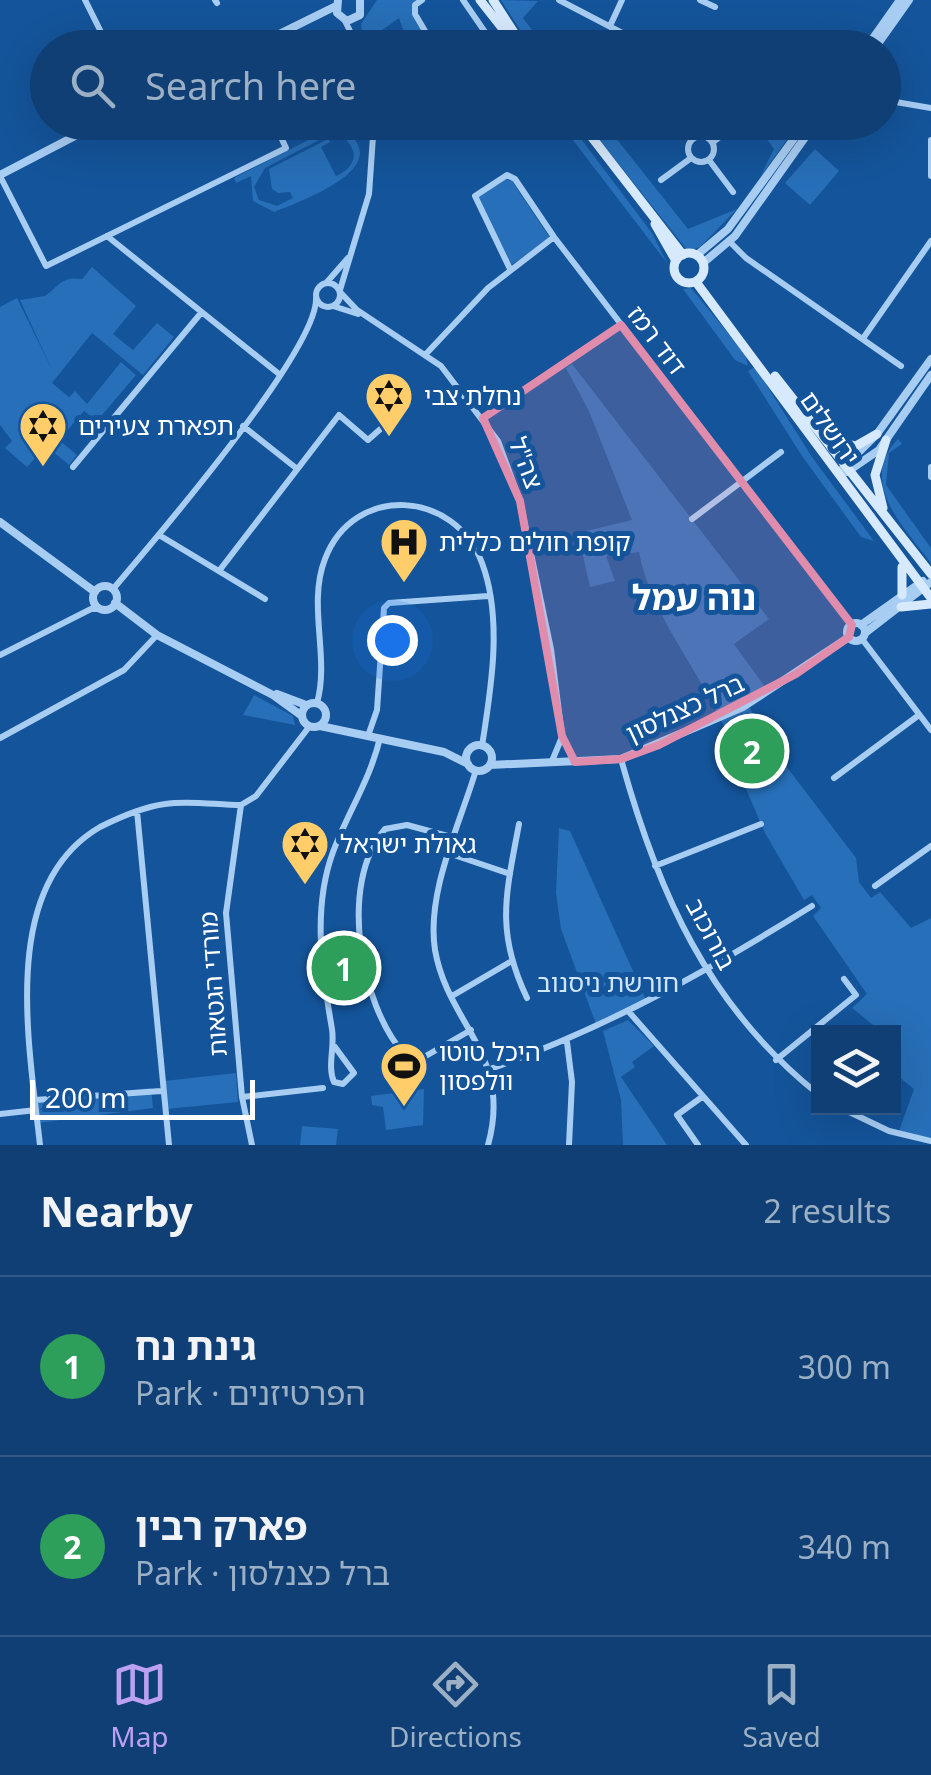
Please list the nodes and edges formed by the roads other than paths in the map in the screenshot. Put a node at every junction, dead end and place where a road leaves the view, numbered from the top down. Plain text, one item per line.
1 (85, 0) edge
2 (463, 0) edge
3 (480, 0) edge
4 (492, 0) edge
5 (559, 0) edge
6 (622, 0) edge
7 (700, 0) edge
8 (900, 0) edge
9 (909, 0) edge
10 (363, 2) edge
11 (418, 2) edge
12 (337, 3) edge
13 (715, 7) dead end
14 (358, 18) junction
15 (342, 19) junction
16 (303, 20) junction
17 (610, 26) junction
18 (100, 30) edge
19 (284, 30) edge
20 (349, 30) edge
21 (358, 30) edge
22 (424, 30) edge
23 (484, 30) edge
24 (506, 30) edge
25 (510, 30) edge
26 (617, 30) edge
27 (879, 30) edge
28 (888, 30) edge
29 (901, 103) edge
30 (931, 108) edge
31 (68, 140) edge
32 (282, 140) edge
33 (373, 140) edge
34 (594, 140) edge
35 (691, 140) edge
36 (709, 140) edge
37 (715, 140) edge
38 (793, 140) edge
39 (803, 140) edge
40 (931, 140) edge
41 (712, 142) junction
42 (691, 158) junction
43 (709, 160) junction
44 (0, 176) edge
45 (931, 176) edge
46 (661, 180) dead end
47 (733, 192) dead end
48 (107, 236) junction
49 (554, 238) junction
50 (931, 241) edge
51 (730, 242) junction
52 (349, 257) junction
53 (680, 258) junction
54 (700, 259) junction
55 (510, 270) junction
56 (698, 281) junction
57 (326, 282) junction
58 (340, 291) junction
59 (316, 298) junction
60 (332, 307) junction
61 (201, 313) junction
62 (368, 318) junction
63 (621, 326) junction
64 (304, 334) junction
65 (864, 337) junction
66 (425, 354) junction
67 (931, 359) edge
68 (901, 366) dead end
69 (279, 374) junction
70 (931, 375) edge
71 (927, 388) edge
72 (394, 417) dead end
73 (483, 418) junction
74 (242, 426) junction
75 (882, 437) junction
76 (821, 438) junction
77 (781, 452) dead end
78 (72, 467) dead end
79 (931, 467) edge
80 (296, 468) junction
81 (847, 468) junction
82 (838, 475) junction
83 (931, 476) edge
84 (741, 482) junction
85 (884, 511) junction
86 (692, 519) dead end
87 (0, 522) edge
88 (159, 535) junction
89 (892, 547) junction
90 (219, 571) junction
91 (928, 587) edge
92 (113, 589) junction
93 (95, 592) junction
94 (902, 595) junction
95 (488, 596) junction
96 (265, 598) dead end
97 (115, 604) junction
98 (901, 607) joint
99 (101, 609) junction
100 (860, 630) junction
101 (156, 634) junction
102 (0, 655) edge
103 (273, 695) junction
104 (312, 704) junction
105 (326, 712) junction
106 (919, 715) junction
107 (302, 716) junction
108 (309, 726) junction
109 (320, 726) junction
110 (350, 728) junction
111 (931, 730) edge
112 (368, 734) junction
113 (562, 736) junction
114 (381, 737) junction
115 (0, 738) edge
116 (482, 746) junction
117 (470, 749) junction
118 (444, 752) junction
119 (491, 754) junction
120 (620, 760) junction
121 (552, 761) junction
122 (520, 762) junction
123 (575, 762) junction
124 (490, 765) junction
125 (472, 767) junction
126 (834, 778) dead end
127 (241, 806) junction
128 (138, 811) junction
129 (519, 824) dead end
130 (760, 824) dead end
131 (456, 838) junction
132 (931, 846) edge
133 (451, 854) junction
134 (655, 866) junction
135 (510, 874) junction
136 (876, 886) dead end
137 (812, 906) dead end
138 (510, 962) junction
139 (706, 973) junction
140 (844, 978) dead end
141 (452, 996) junction
142 (527, 998) dead end
143 (629, 1012) junction
144 (471, 1030) junction
145 (567, 1042) junction
146 (335, 1046) junction
147 (776, 1060) junction
148 (490, 1069) junction
149 (323, 1088) dead end
150 (811, 1088) edge
151 (161, 1091) junction
152 (242, 1096) junction
153 (702, 1097) junction
154 (35, 1100) junction
155 (36, 1110) junction
156 (0, 1114) edge
157 (856, 1115) edge
158 (931, 1141) edge
159 (40, 1145) edge
160 (169, 1145) edge
161 (252, 1145) edge
162 (488, 1145) edge
163 (569, 1145) edge
164 (698, 1145) edge
165 (746, 1145) edge

1 - 18 street
2 - 23 street
3 - 24 main road
4 - 25 main road
5 - 17 street
6 - 17 street
7 - 13 street
8 - 27 street
9 - 28 street
10 - 14 street
11 - 22 street
12 - 15 street
12 - 16 street
14 - 15 street
14 - 21 street
15 - 16 street
15 - 20 street
16 - 19 street
17 - 26 street
29 - 30 street
31 - 44 street
32 - 48 street
33 - 52 street
34 - 53 main road
35 - 42 street
36 - 41 street
37 - 41 street
38 - 54 street
39 - 51 street
40 - 45 street
41 - 43 street
42 - 43 street
42 - 46 street
43 - 47 street
44 - 48 street
48 - 61 street
49 - 55 street
49 - 55 street, דוד רמז
49 - 63 street, דוד רמז
50 - 65 street
51 - 54 street
51 - 65 street
52 - 57 street
52 - 58 street
53 - 54 main road
53 - 56 main road
54 - 56 main road
55 - 66 street
56 - 76 main road, ירושלים
56 - 82 main road, ירושלים
57 - 58 street, צה"ל
57 - 59 street
58 - 60 street
58 - 62 street, צה"ל
59 - 60 street, צה"ל
59 - 64 street
60 - 62 street, צה"ל
60 - 64 street
61 - 69 street
61 - 78 street
62 - 66 street, צה"ל
63 - 73 street
63 - 84 street, דוד רמז
64 - 69 street
65 - 68 street
66 - 73 street, צה"ל
67 - 75 street
69 - 74 street
70 - 71 street
71 - 75 street
72 - 80 street
73 - 113 street, צה"ל
74 - 80 street
74 - 88 street
75 - 76 main road
75 - 81 street
75 - 85 main road
76 - 81 main road, ירושלים
77 - 84 street
79 - 83 street
80 - 90 street
81 - 82 street
81 - 85 main road, ירושלים
82 - 89 main road, ירושלים
84 - 86 street
84 - 100 street, דוד רמז
85 - 91 main road, ירושלים
87 - 93 street
88 - 90 street
88 - 92 street
89 - 91 main road, ירושלים
89 - 94 main road
90 - 96 street
91 - 94 street
91 - 98 main road
92 - 93 street
92 - 97 street
93 - 99 street
94 - 100 street
95 - 104 street
95 - 112 street
95 - 116 street
97 - 99 street
97 - 101 street
98 - 100 street
99 - 102 street
100 - 106 street
100 - 120 street, ברל כצנלסון
101 - 103 street
101 - 115 street
103 - 104 street
103 - 107 street
104 - 105 street
104 - 107 street
105 - 109 street
105 - 110 street
106 - 111 street
106 - 126 street
107 - 108 street
108 - 109 street
108 - 127 street
109 - 110 street
110 - 112 street
112 - 114 street
113 - 121 street, צה"ל
113 - 123 street, צה"ל
114 - 118 street
114 - 146 street
116 - 117 street
116 - 119 street, ברל כצנלסון
117 - 118 street
117 - 125 street
118 - 125 street
119 - 122 street, ברל כצנלסון
119 - 124 street
120 - 123 street, ברל כצנלסון
120 - 134 street, בורוכוב
121 - 122 street, ברל כצנלסון
121 - 123 street, ברל כצנלסון
122 - 124 street, ברל כצנלסון
124 - 125 street, ברל כצנלסון
125 - 131 street
127 - 128 street
127 - 152 street, מורדי הגטאות
128 - 151 street
128 - 154 street
129 - 135 street
130 - 134 street
131 - 133 street
131 - 144 street
132 - 136 street
133 - 135 street
133 - 141 street
134 - 139 street, בורוכוב
135 - 138 street
137 - 139 street
138 - 141 street
138 - 142 street
139 - 143 street
139 - 147 street, בורוכוב
140 - 147 street
141 - 144 street
143 - 145 street
143 - 153 street
144 - 148 street
145 - 148 street
145 - 163 street
146 - 146 street
147 - 150 street, בורוכוב
148 - 162 street
149 - 152 street
151 - 154 street
151 - 160 street
152 - 161 street, מורדי הגטאות
153 - 164 street
153 - 165 street
154 - 155 street
155 - 156 street
155 - 159 street
157 - 158 street

